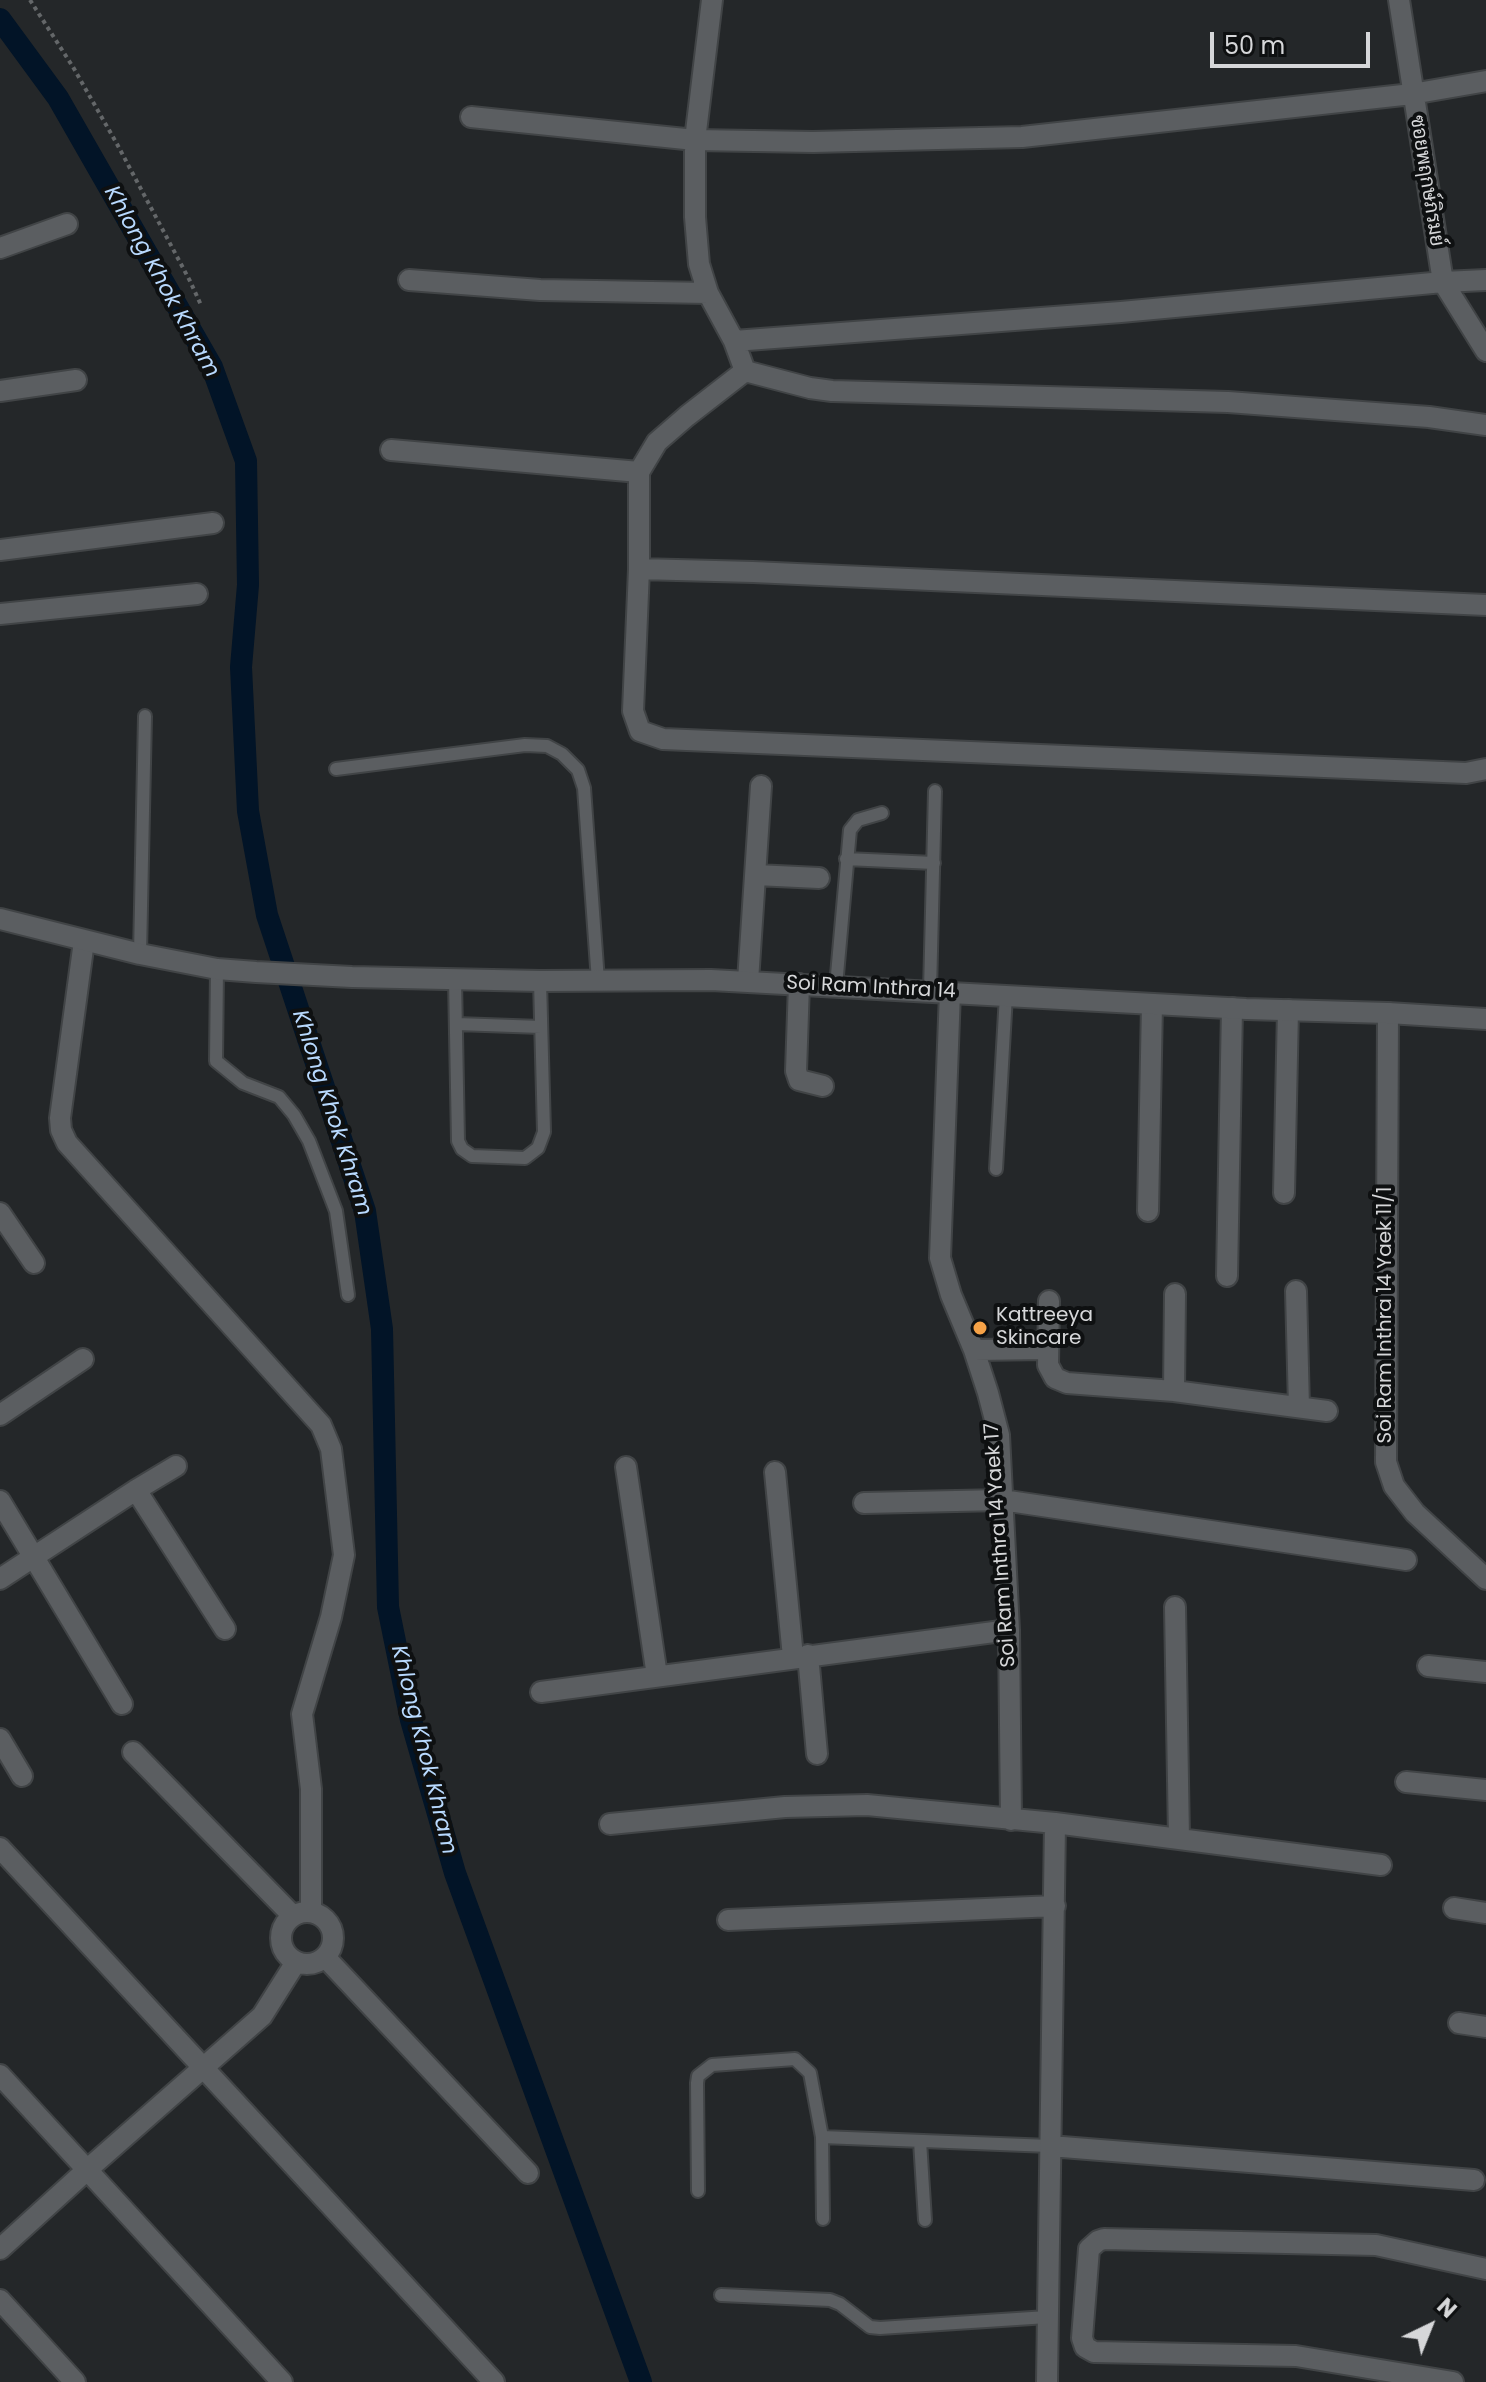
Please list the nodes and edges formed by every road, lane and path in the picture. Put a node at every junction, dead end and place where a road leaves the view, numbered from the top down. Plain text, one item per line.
1 (30, 0) edge
2 (712, 0) edge
3 (1399, 0) edge
4 (1486, 81) edge
5 (1412, 94) junction
6 (471, 117) dead end
7 (695, 140) junction
8 (67, 224) dead end
9 (0, 248) edge
10 (409, 280) dead end
11 (1486, 280) edge
12 (1443, 282) junction
13 (708, 293) junction
14 (201, 305) dead end
15 (734, 341) junction
16 (1486, 351) edge
17 (745, 371) junction
18 (76, 380) dead end
19 (0, 391) edge
20 (1486, 425) edge
21 (391, 450) dead end
22 (639, 472) junction
23 (213, 523) dead end
24 (0, 550) edge
25 (639, 569) junction
26 (197, 594) dead end
27 (1486, 605) edge
28 (0, 614) edge
29 (145, 716) dead end
30 (336, 769) dead end
31 (1486, 769) edge
32 (761, 786) dead end
33 (935, 791) dead end
34 (882, 813) dead end
35 (846, 859) junction
36 (934, 863) junction
37 (756, 875) junction
38 (819, 878) dead end
39 (0, 919) edge
40 (84, 941) junction
41 (140, 954) junction
42 (217, 969) junction
43 (455, 979) junction
44 (540, 981) junction
45 (598, 981) junction
46 (748, 981) junction
47 (799, 984) junction
48 (836, 986) junction
49 (940, 991) junction
50 (1006, 995) junction
51 (1152, 1004) junction
52 (1232, 1008) junction
53 (1288, 1010) junction
54 (1388, 1013) junction
55 (1486, 1019) edge
56 (457, 1024) junction
57 (541, 1027) junction
58 (823, 1086) dead end
59 (996, 1169) dead end
60 (1284, 1193) dead end
61 (1148, 1211) dead end
62 (0, 1213) edge
63 (34, 1263) dead end
64 (1227, 1276) dead end
65 (1296, 1291) dead end
66 (1175, 1294) dead end
67 (348, 1295) dead end
68 (1049, 1301) dead end
69 (1047, 1349) junction
70 (974, 1350) junction
71 (83, 1359) dead end
72 (1174, 1391) junction
73 (1299, 1407) junction
74 (1327, 1411) dead end
75 (0, 1415) edge
76 (176, 1466) dead end
77 (626, 1467) dead end
78 (775, 1472) dead end
79 (136, 1490) junction
80 (1002, 1500) junction
81 (0, 1501) edge
82 (864, 1503) dead end
83 (1464, 1557) junction
84 (34, 1559) junction
85 (1486, 1559) edge
86 (1406, 1560) dead end
87 (0, 1579) edge
88 (1486, 1579) edge
89 (1175, 1607) dead end
90 (225, 1629) dead end
91 (1009, 1630) junction
92 (800, 1656) junction
93 (1428, 1666) dead end
94 (1486, 1672) edge
95 (657, 1676) junction
96 (541, 1692) dead end
97 (122, 1704) dead end
98 (0, 1739) edge
99 (133, 1752) dead end
100 (817, 1754) dead end
101 (22, 1776) dead end
102 (1406, 1782) dead end
103 (1486, 1790) edge
104 (1011, 1820) junction
105 (1055, 1823) junction
106 (610, 1824) dead end
107 (1179, 1838) junction
108 (0, 1848) edge
109 (1381, 1865) dead end
110 (1055, 1906) junction
111 (1454, 1908) dead end
112 (1486, 1913) edge
113 (302, 1914) junction
114 (728, 1920) dead end
115 (325, 1957) junction
116 (296, 1962) junction
117 (1459, 2023) dead end
118 (1486, 2027) edge
119 (204, 2068) junction
120 (0, 2075) edge
121 (822, 2137) junction
122 (920, 2141) junction
123 (1050, 2146) junction
124 (88, 2169) junction
125 (528, 2173) dead end
126 (1474, 2180) dead end
127 (698, 2191) dead end
128 (823, 2219) dead end
129 (925, 2220) dead end
130 (0, 2249) edge
131 (1486, 2269) edge
132 (721, 2295) dead end
133 (0, 2300) edge
134 (1047, 2317) junction
135 (75, 2382) edge
136 (282, 2382) edge
137 (494, 2382) edge
138 (1047, 2382) edge
139 (1453, 2382) edge

1 - 14 path
2 - 7 street
3 - 5 street, ซอยพฤกษ์ภิรมย์
4 - 5 street
5 - 7 street
5 - 12 street, ซอยพฤกษ์ภิรมย์
6 - 7 street
7 - 13 street
8 - 9 street
10 - 13 street
11 - 12 street
12 - 15 street
12 - 16 street, ซอยพฤกษ์ภิรมย์
13 - 15 street
15 - 17 street
17 - 20 street
17 - 22 street
18 - 19 street
21 - 22 street
22 - 25 street
23 - 24 street
25 - 27 street
25 - 31 street
26 - 28 street
29 - 41 lane
30 - 45 lane
32 - 37 street
33 - 36 lane
34 - 35 lane
35 - 36 lane
35 - 48 lane
36 - 49 lane
37 - 38 street
37 - 46 street
39 - 40 street, Soi Ram Inthra 14
40 - 41 street, Soi Ram Inthra 14
40 - 113 street
41 - 42 street, Soi Ram Inthra 14
42 - 43 street, Soi Ram Inthra 14
42 - 67 lane
43 - 44 street, Soi Ram Inthra 14
43 - 56 lane
44 - 45 street, Soi Ram Inthra 14
44 - 57 lane
45 - 46 street, Soi Ram Inthra 14
46 - 47 street, Soi Ram Inthra 14
47 - 48 street, Soi Ram Inthra 14
47 - 58 street
48 - 49 street, Soi Ram Inthra 14
49 - 50 street, Soi Ram Inthra 14
49 - 70 street, Soi Ram Inthra 14 Yaek 17
50 - 51 street, Soi Ram Inthra 14
50 - 59 lane
51 - 52 street, Soi Ram Inthra 14
51 - 61 street
52 - 53 street, Soi Ram Inthra 14
52 - 64 street
53 - 54 street, Soi Ram Inthra 14
53 - 60 street
54 - 55 street, Soi Ram Inthra 14
54 - 83 street, Soi Ram Inthra 14 Yaek 11/1
56 - 57 lane
56 - 57 lane
62 - 63 street
65 - 73 street
66 - 72 street
68 - 69 street
69 - 70 street
69 - 72 street
70 - 80 street, Soi Ram Inthra 14 Yaek 17
71 - 75 street
72 - 73 street
73 - 74 street
76 - 79 street
77 - 95 street
78 - 92 street
79 - 84 street
79 - 90 street
80 - 82 street
80 - 86 street
80 - 91 street, Soi Ram Inthra 14 Yaek 17
81 - 84 street
83 - 85 street
83 - 88 street, Soi Ram Inthra 14 Yaek 11/1
84 - 87 street
84 - 97 street
89 - 107 street
91 - 92 street
91 - 104 street, Soi Ram Inthra 14 Yaek 17
92 - 95 street
92 - 100 street
93 - 94 street
95 - 96 street
98 - 101 street
99 - 113 street
102 - 103 street
104 - 105 street
104 - 106 street
105 - 107 street
105 - 110 street
107 - 109 street
108 - 119 street
110 - 114 street
110 - 123 street
111 - 112 street
113 - 115 street
113 - 116 street
115 - 116 street
115 - 125 street
116 - 119 street
117 - 118 street
119 - 124 street
119 - 137 street
120 - 124 street
121 - 122 lane
121 - 127 lane
121 - 128 lane
122 - 123 lane
122 - 129 lane
123 - 126 street
123 - 134 street
124 - 130 street
124 - 136 street
131 - 139 street
132 - 134 lane
133 - 135 street
134 - 138 street

